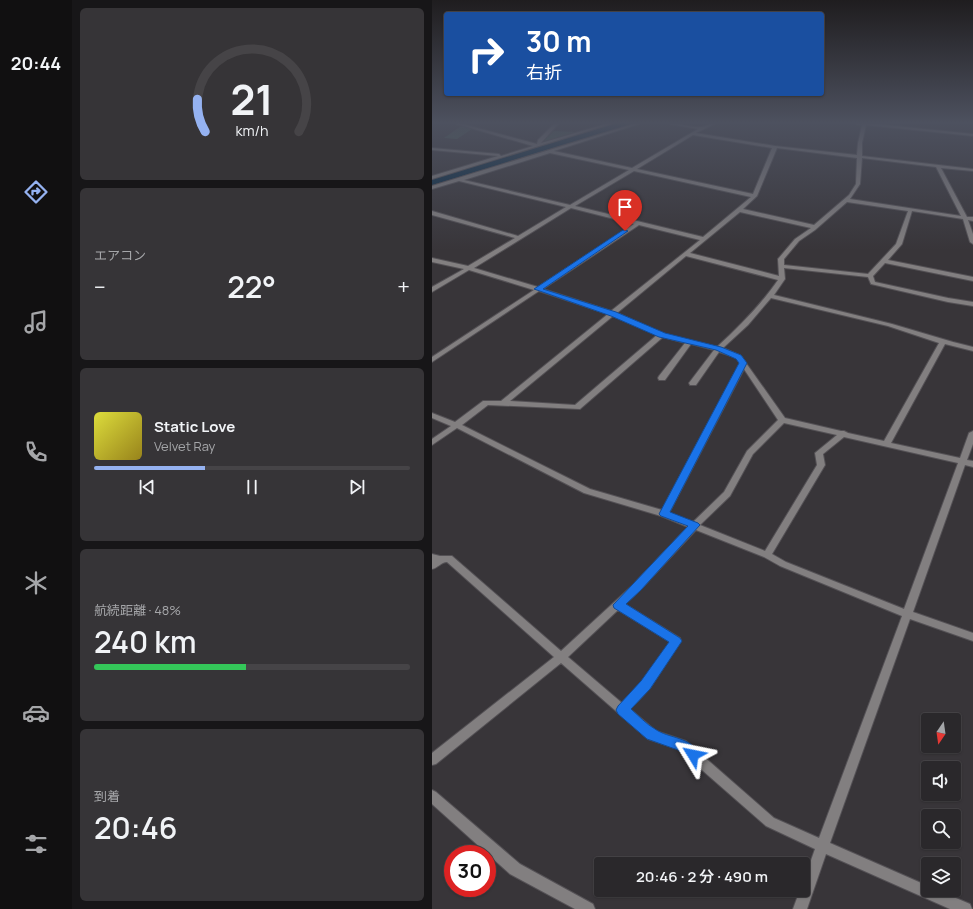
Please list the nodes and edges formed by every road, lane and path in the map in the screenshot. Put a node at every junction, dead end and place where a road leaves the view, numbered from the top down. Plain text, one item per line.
1 (472, 165) edge
2 (506, 165) edge
3 (614, 165) edge
4 (641, 165) edge
5 (767, 165) edge
6 (859, 165) edge
7 (933, 165) edge
8 (938, 166) junction
9 (634, 170) junction
10 (973, 170) edge
11 (433, 177) edge
12 (460, 180) junction
13 (432, 188) edge
14 (755, 196) junction
15 (846, 200) junction
16 (572, 207) junction
17 (739, 210) junction
18 (910, 211) junction
19 (432, 214) edge
20 (965, 218) junction
21 (973, 219) edge
22 (638, 223) junction
23 (815, 227) junction
24 (520, 238) junction
25 (704, 239) junction
26 (973, 242) edge
27 (686, 254) junction
28 (432, 260) edge
29 (884, 261) junction
30 (781, 266) junction
31 (469, 268) junction
32 (870, 276) junction
33 (782, 279) junction
34 (973, 279) edge
35 (538, 289) junction
36 (432, 290) edge
37 (770, 296) junction
38 (973, 304) edge
39 (613, 314) junction
40 (662, 335) junction
41 (689, 342) junction
42 (943, 342) junction
43 (718, 349) junction
44 (973, 349) edge
45 (432, 360) edge
46 (743, 363) junction
47 (662, 378) dead end
48 (693, 383) dead end
49 (503, 403) junction
50 (432, 415) edge
51 (782, 420) junction
52 (456, 424) junction
53 (844, 433) junction
54 (973, 433) edge
55 (432, 443) edge
56 (887, 443) junction
57 (962, 462) junction
58 (973, 464) edge
59 (664, 514) junction
60 (695, 525) junction
61 (767, 555) junction
62 (435, 560) edge
63 (618, 605) junction
64 (907, 614) junction
65 (973, 636) edge
66 (561, 657) junction
67 (622, 710) junction
68 (432, 760) edge
69 (432, 796) edge
70 (822, 846) junction
71 (588, 909) edge
72 (800, 909) edge
73 (965, 909) edge

1 - 11 street
2 - 12 street
3 - 9 street
4 - 9 street
5 - 14 street
6 - 15 street
7 - 8 street
8 - 10 street
8 - 20 street
9 - 14 street
9 - 16 street
12 - 13 street
12 - 16 street
14 - 17 street
15 - 18 street
15 - 23 street
16 - 22 street
16 - 24 street
17 - 23 street
17 - 25 street
18 - 20 street
18 - 29 street
19 - 24 street
20 - 21 street
20 - 26 street
22 - 25 street
22 - 35 street
23 - 30 street
24 - 31 street
25 - 27 street
27 - 33 street
27 - 39 street
28 - 31 street
29 - 32 street
29 - 34 street
30 - 32 street
30 - 33 street
31 - 35 street
31 - 36 street
32 - 38 street
33 - 37 street
35 - 39 street
35 - 45 street
37 - 42 street
37 - 43 street
39 - 40 street
39 - 49 street
40 - 41 street
40 - 49 street
41 - 43 street
41 - 47 street
42 - 44 street
42 - 56 street
43 - 46 street
43 - 48 street
46 - 51 street
46 - 59 street
49 - 52 street
50 - 52 street
51 - 53 street
51 - 60 street
52 - 55 street
52 - 59 street
53 - 56 street
53 - 61 street
54 - 57 street
56 - 57 street
57 - 58 street
57 - 64 street
59 - 60 street
60 - 61 street
60 - 63 street
61 - 64 street
62 - 66 street
63 - 66 street
63 - 67 street
64 - 65 street
64 - 70 street
66 - 67 street
66 - 68 street
67 - 70 street
69 - 71 street
70 - 72 street
70 - 73 street

